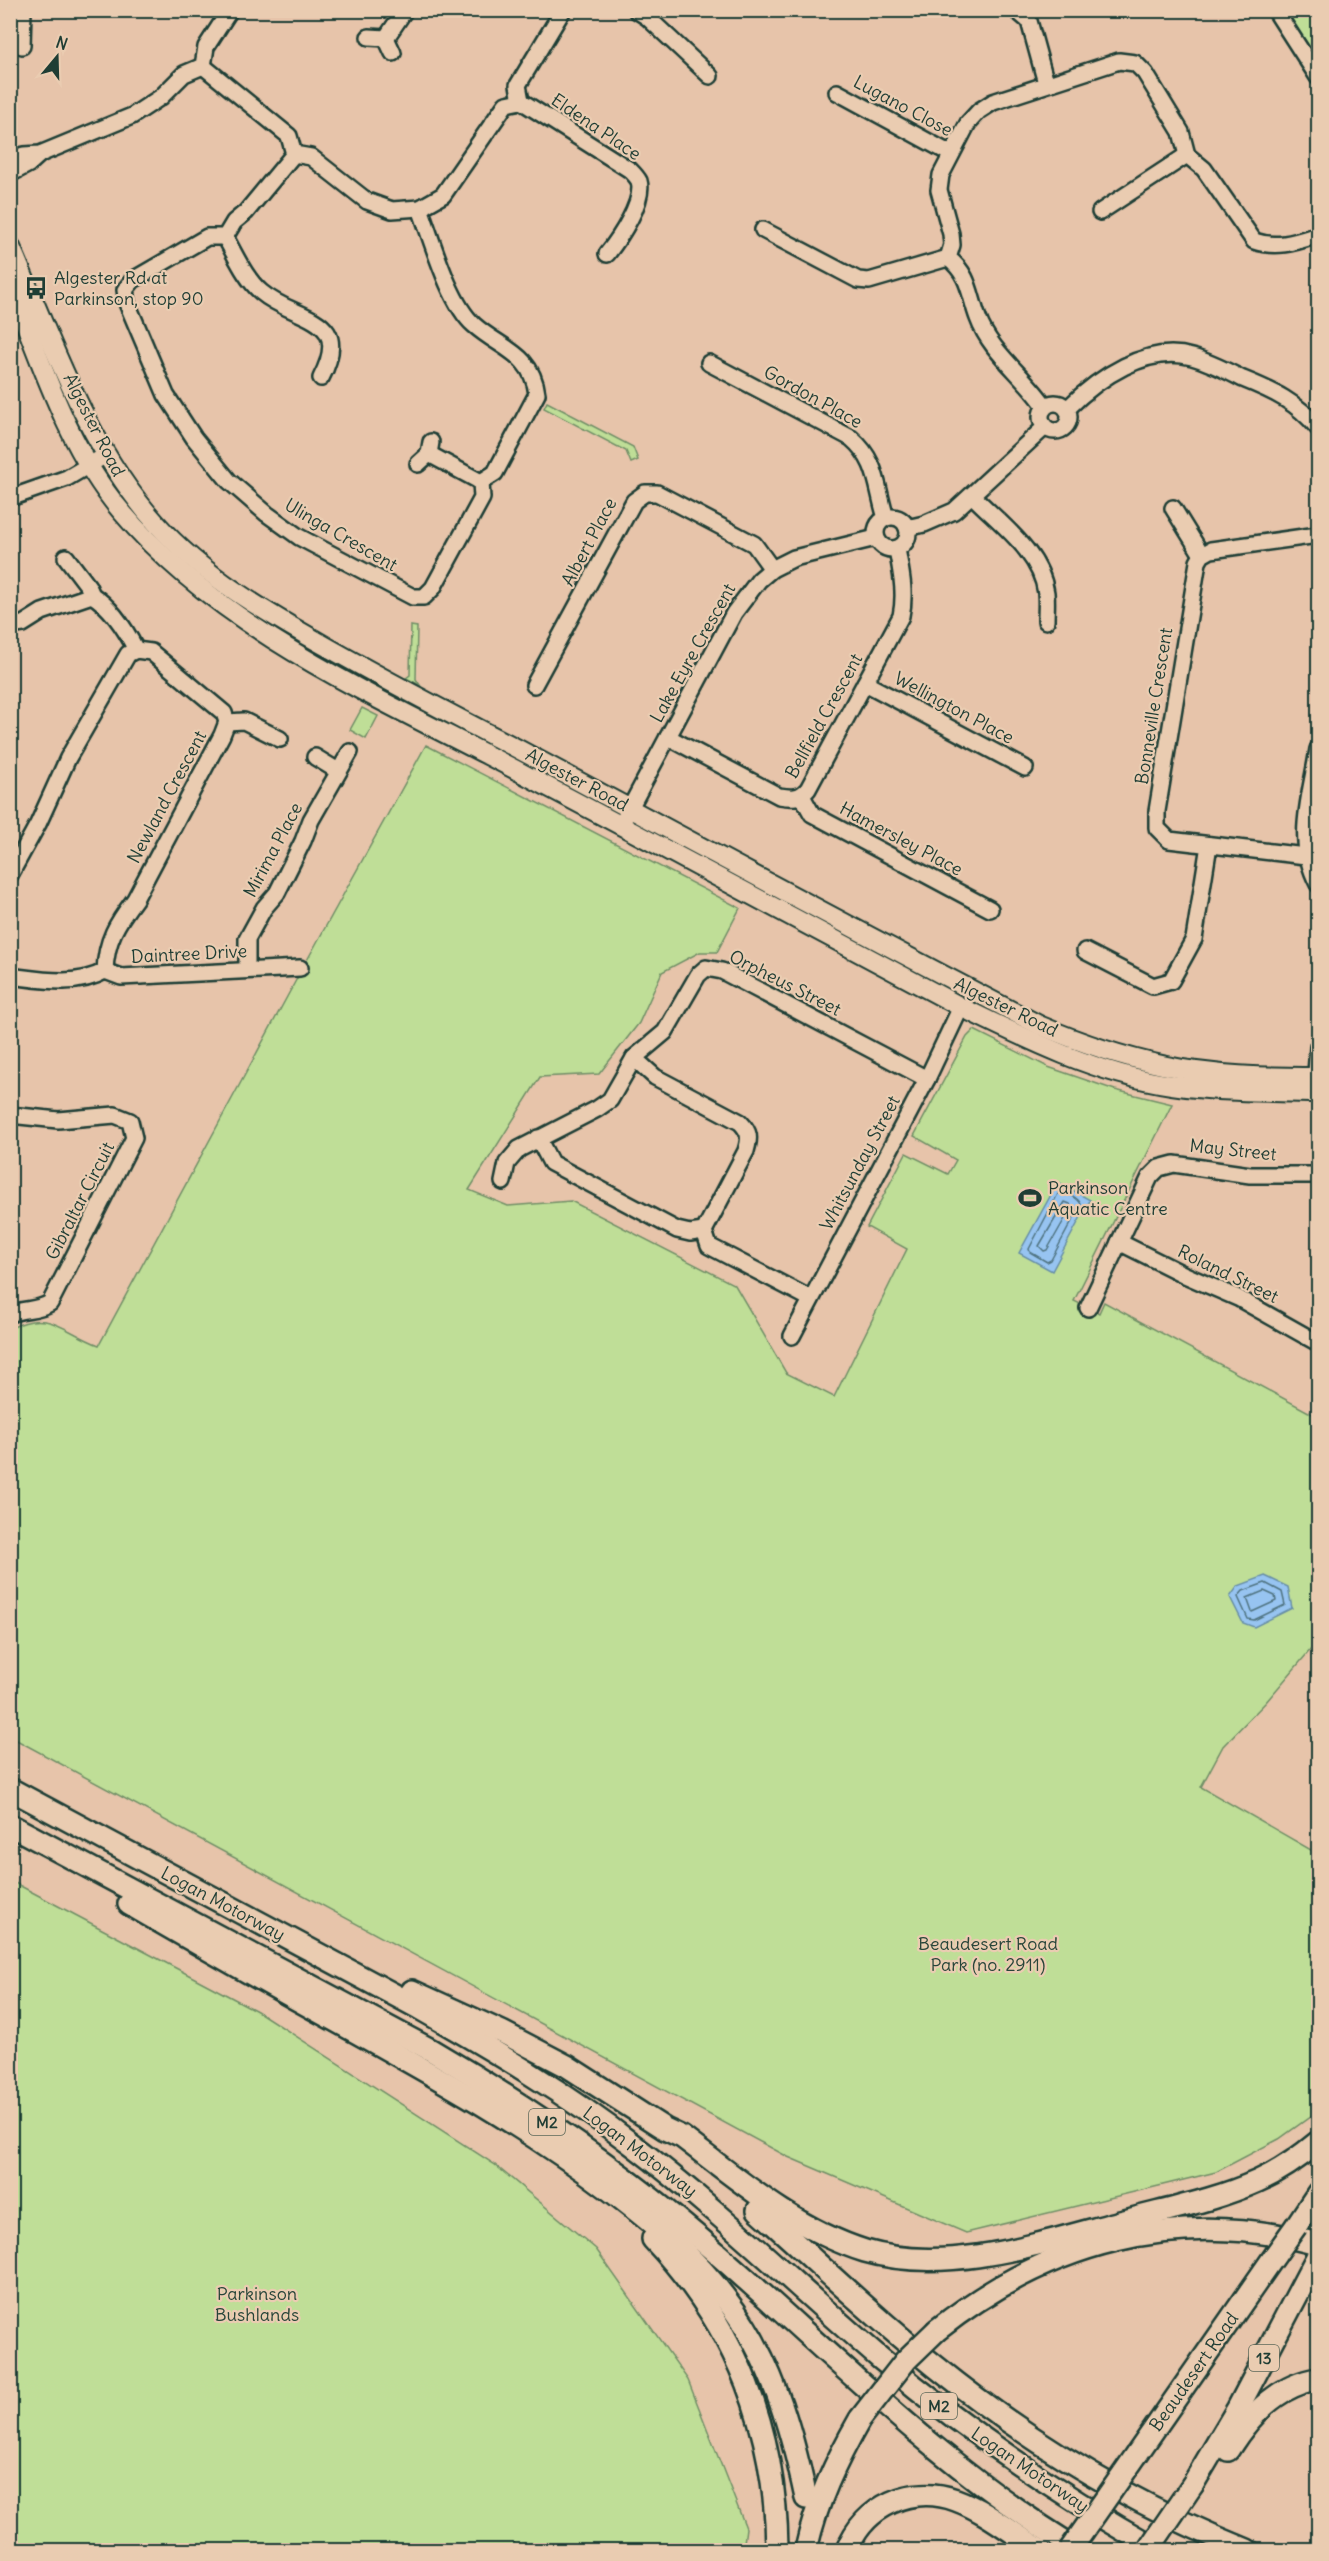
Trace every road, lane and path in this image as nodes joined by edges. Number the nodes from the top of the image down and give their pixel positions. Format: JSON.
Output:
{"nodes":[{"id":1,"x":23,"y":10,"type":"edge"},
{"id":2,"x":230,"y":10,"type":"edge"},
{"id":3,"x":405,"y":10,"type":"edge"},
{"id":4,"x":563,"y":10,"type":"edge"},
{"id":5,"x":636,"y":10,"type":"edge"},
{"id":6,"x":1016,"y":10,"type":"edge"},
{"id":7,"x":1275,"y":10,"type":"edge"},
{"id":8,"x":369,"y":37,"type":"dead end"},
{"id":9,"x":386,"y":38,"type":"junction"},
{"id":10,"x":22,"y":46,"type":"dead end"},
{"id":11,"x":393,"y":53,"type":"dead end"},
{"id":12,"x":203,"y":66,"type":"junction"},
{"id":13,"x":710,"y":76,"type":"dead end"},
{"id":14,"x":1318,"y":76,"type":"edge"},
{"id":15,"x":1046,"y":83,"type":"junction"},
{"id":16,"x":837,"y":92,"type":"dead end"},
{"id":17,"x":522,"y":101,"type":"junction"},
{"id":18,"x":40,"y":154,"type":"junction"},
{"id":19,"x":294,"y":154,"type":"junction"},
{"id":20,"x":951,"y":154,"type":"junction"},
{"id":21,"x":1187,"y":155,"type":"junction"},
{"id":22,"x":10,"y":159,"type":"edge"},
{"id":23,"x":10,"y":174,"type":"edge"},
{"id":24,"x":420,"y":208,"type":"junction"},
{"id":25,"x":1100,"y":212,"type":"dead end"},
{"id":26,"x":763,"y":230,"type":"dead end"},
{"id":27,"x":1318,"y":235,"type":"edge"},
{"id":28,"x":225,"y":237,"type":"junction"},
{"id":29,"x":10,"y":246,"type":"edge"},
{"id":30,"x":607,"y":254,"type":"dead end"},
{"id":31,"x":948,"y":258,"type":"junction"},
{"id":32,"x":10,"y":284,"type":"edge"},
{"id":33,"x":709,"y":363,"type":"dead end"},
{"id":34,"x":321,"y":378,"type":"dead end"},
{"id":35,"x":1045,"y":406,"type":"junction"},
{"id":36,"x":1067,"y":409,"type":"junction"},
{"id":37,"x":1045,"y":427,"type":"junction"},
{"id":38,"x":1318,"y":428,"type":"edge"},
{"id":39,"x":426,"y":454,"type":"dead end"},
{"id":40,"x":106,"y":455,"type":"junction"},
{"id":41,"x":88,"y":466,"type":"junction"},
{"id":42,"x":481,"y":482,"type":"junction"},
{"id":43,"x":973,"y":496,"type":"junction"},
{"id":44,"x":10,"y":498,"type":"edge"},
{"id":45,"x":1173,"y":508,"type":"dead end"},
{"id":46,"x":886,"y":518,"type":"junction"},
{"id":47,"x":907,"y":528,"type":"junction"},
{"id":48,"x":1318,"y":535,"type":"edge"},
{"id":49,"x":876,"y":538,"type":"junction"},
{"id":50,"x":897,"y":549,"type":"junction"},
{"id":51,"x":1202,"y":555,"type":"junction"},
{"id":52,"x":66,"y":557,"type":"dead end"},
{"id":53,"x":772,"y":569,"type":"junction"},
{"id":54,"x":92,"y":596,"type":"junction"},
{"id":55,"x":1046,"y":621,"type":"dead end"},
{"id":56,"x":10,"y":626,"type":"edge"},
{"id":57,"x":136,"y":650,"type":"junction"},
{"id":58,"x":865,"y":683,"type":"junction"},
{"id":59,"x":534,"y":685,"type":"dead end"},
{"id":60,"x":227,"y":722,"type":"junction"},
{"id":61,"x":668,"y":737,"type":"junction"},
{"id":62,"x":280,"y":739,"type":"dead end"},
{"id":63,"x":1318,"y":749,"type":"edge"},
{"id":64,"x":350,"y":752,"type":"dead end"},
{"id":65,"x":315,"y":757,"type":"dead end"},
{"id":66,"x":1025,"y":768,"type":"dead end"},
{"id":67,"x":338,"y":771,"type":"junction"},
{"id":68,"x":802,"y":796,"type":"junction"},
{"id":69,"x":630,"y":808,"type":"junction"},
{"id":70,"x":621,"y":825,"type":"junction"},
{"id":71,"x":1209,"y":845,"type":"junction"},
{"id":72,"x":1306,"y":856,"type":"junction"},
{"id":73,"x":10,"y":875,"type":"edge"},
{"id":74,"x":1318,"y":884,"type":"edge"},
{"id":75,"x":990,"y":909,"type":"dead end"},
{"id":76,"x":1085,"y":951,"type":"dead end"},
{"id":77,"x":300,"y":968,"type":"dead end"},
{"id":78,"x":247,"y":970,"type":"junction"},
{"id":79,"x":105,"y":971,"type":"junction"},
{"id":80,"x":10,"y":976,"type":"edge"},
{"id":81,"x":969,"y":989,"type":"junction"},
{"id":82,"x":961,"y":1006,"type":"junction"},
{"id":83,"x":1318,"y":1047,"type":"edge"},
{"id":84,"x":634,"y":1058,"type":"junction"},
{"id":85,"x":927,"y":1079,"type":"junction"},
{"id":86,"x":1317,"y":1085,"type":"edge"},
{"id":87,"x":10,"y":1115,"type":"edge"},
{"id":88,"x":538,"y":1138,"type":"junction"},
{"id":89,"x":1318,"y":1175,"type":"edge"},
{"id":90,"x":503,"y":1182,"type":"dead end"},
{"id":91,"x":704,"y":1231,"type":"junction"},
{"id":92,"x":1119,"y":1242,"type":"junction"},
{"id":93,"x":811,"y":1299,"type":"junction"},
{"id":94,"x":1088,"y":1308,"type":"dead end"},
{"id":95,"x":10,"y":1314,"type":"edge"},
{"id":96,"x":792,"y":1336,"type":"dead end"},
{"id":97,"x":1318,"y":1343,"type":"edge"},
{"id":98,"x":10,"y":1789,"type":"edge"},
{"id":99,"x":19,"y":1830,"type":"edge"},
{"id":100,"x":368,"y":1981,"type":"junction"},
{"id":101,"x":665,"y":2129,"type":"junction"},
{"id":102,"x":1318,"y":2142,"type":"edge"},
{"id":103,"x":595,"y":2178,"type":"junction"},
{"id":104,"x":1318,"y":2193,"type":"edge"},
{"id":105,"x":1317,"y":2254,"type":"edge"},
{"id":106,"x":1318,"y":2379,"type":"edge"},
{"id":107,"x":1199,"y":2487,"type":"junction"},
{"id":108,"x":806,"y":2498,"type":"dead end"},
{"id":109,"x":1094,"y":2515,"type":"junction"},
{"id":110,"x":777,"y":2550,"type":"edge"},
{"id":111,"x":806,"y":2550,"type":"edge"},
{"id":112,"x":847,"y":2550,"type":"edge"},
{"id":113,"x":1040,"y":2550,"type":"edge"},
{"id":114,"x":1055,"y":2550,"type":"edge"},
{"id":115,"x":1070,"y":2550,"type":"edge"},
{"id":116,"x":1079,"y":2550,"type":"edge"},
{"id":117,"x":1148,"y":2550,"type":"edge"},
{"id":118,"x":1158,"y":2550,"type":"edge"},
{"id":119,"x":1165,"y":2550,"type":"edge"},
{"id":120,"x":1247,"y":2550,"type":"edge"}],
"edges":[{"from":1,"to":10,"type":"street"},
{"from":2,"to":12,"type":"street"},
{"from":3,"to":9,"type":"street"},
{"from":4,"to":17,"type":"street"},
{"from":5,"to":13,"type":"street"},
{"from":6,"to":15,"type":"street"},
{"from":7,"to":14,"type":"street"},
{"from":8,"to":9,"type":"street"},
{"from":9,"to":11,"type":"street"},
{"from":12,"to":18,"type":"street"},
{"from":12,"to":19,"type":"street"},
{"from":15,"to":20,"type":"street"},
{"from":15,"to":21,"type":"street"},
{"from":16,"to":20,"type":"street","name":"Lugano Close"},
{"from":17,"to":24,"type":"street"},
{"from":17,"to":30,"type":"street","name":"Eldena Place"},
{"from":18,"to":22,"type":"street"},
{"from":18,"to":23,"type":"street"},
{"from":19,"to":24,"type":"street"},
{"from":19,"to":28,"type":"street"},
{"from":20,"to":31,"type":"street"},
{"from":21,"to":25,"type":"street"},
{"from":21,"to":27,"type":"street"},
{"from":24,"to":42,"type":"street"},
{"from":26,"to":31,"type":"street"},
{"from":28,"to":34,"type":"street"},
{"from":28,"to":42,"type":"street","name":"Ulinga Crescent"},
{"from":29,"to":40,"type":"main road","name":"Algester Road"},
{"from":31,"to":35,"type":"street"},
{"from":32,"to":41,"type":"main road","name":"Algester Road"},
{"from":33,"to":46,"type":"street","name":"Gordon Place"},
{"from":35,"to":36,"type":"street"},
{"from":35,"to":37,"type":"street"},
{"from":36,"to":37,"type":"street"},
{"from":36,"to":38,"type":"street"},
{"from":37,"to":43,"type":"street"},
{"from":39,"to":42,"type":"street"},
{"from":40,"to":41,"type":"street"},
{"from":40,"to":69,"type":"main road","name":"Algester Road"},
{"from":41,"to":44,"type":"street"},
{"from":41,"to":70,"type":"main road","name":"Algester Road"},
{"from":43,"to":47,"type":"street"},
{"from":43,"to":55,"type":"street"},
{"from":45,"to":51,"type":"street"},
{"from":46,"to":47,"type":"street"},
{"from":46,"to":49,"type":"street"},
{"from":47,"to":50,"type":"street"},
{"from":48,"to":51,"type":"street"},
{"from":49,"to":50,"type":"street"},
{"from":49,"to":53,"type":"street","name":"Lake Eyre Crescent"},
{"from":50,"to":58,"type":"street","name":"Bellfield Crescent"},
{"from":51,"to":71,"type":"street","name":"Bonneville Crescent"},
{"from":52,"to":54,"type":"street"},
{"from":53,"to":59,"type":"street","name":"Albert Place"},
{"from":53,"to":61,"type":"street","name":"Lake Eyre Crescent"},
{"from":54,"to":56,"type":"street"},
{"from":54,"to":57,"type":"street"},
{"from":57,"to":60,"type":"street","name":"Newland Crescent"},
{"from":57,"to":73,"type":"street"},
{"from":58,"to":66,"type":"street","name":"Wellington Place"},
{"from":58,"to":68,"type":"street","name":"Bellfield Crescent"},
{"from":60,"to":62,"type":"street"},
{"from":60,"to":79,"type":"street","name":"Newland Crescent"},
{"from":61,"to":68,"type":"street","name":"Bellfield Crescent"},
{"from":61,"to":69,"type":"street","name":"Lake Eyre Crescent"},
{"from":63,"to":72,"type":"street"},
{"from":64,"to":67,"type":"street","name":"Mirima Place"},
{"from":65,"to":67,"type":"street"},
{"from":67,"to":78,"type":"street","name":"Mirima Place"},
{"from":68,"to":75,"type":"street","name":"Hamersley Place"},
{"from":69,"to":70,"type":"street","name":"Lake Eyre Crescent"},
{"from":69,"to":81,"type":"main road","name":"Algester Road"},
{"from":70,"to":82,"type":"main road","name":"Algester Road"},
{"from":71,"to":72,"type":"street","name":"Bonneville Crescent"},
{"from":71,"to":76,"type":"street"},
{"from":72,"to":74,"type":"street"},
{"from":77,"to":78,"type":"street","name":"Daintree Drive"},
{"from":78,"to":79,"type":"street","name":"Daintree Drive"},
{"from":79,"to":80,"type":"street","name":"Daintree Drive"},
{"from":81,"to":82,"type":"main road"},
{"from":81,"to":86,"type":"main road","name":"Algester Road"},
{"from":82,"to":85,"type":"street","name":"Whitsunday Street"},
{"from":82,"to":86,"type":"main road","name":"Algester Road"},
{"from":83,"to":86,"type":"street"},
{"from":84,"to":85,"type":"street","name":"Orpheus Street"},
{"from":84,"to":88,"type":"street","name":"Orpheus Street"},
{"from":84,"to":91,"type":"street"},
{"from":85,"to":93,"type":"street","name":"Whitsunday Street"},
{"from":87,"to":95,"type":"street","name":"Gibraltar Circuit"},
{"from":88,"to":90,"type":"street","name":"Orpheus Street"},
{"from":88,"to":91,"type":"street"},
{"from":89,"to":92,"type":"street","name":"May Street"},
{"from":91,"to":93,"type":"street"},
{"from":92,"to":94,"type":"street","name":"May Street"},
{"from":92,"to":97,"type":"street","name":"Roland Street"},
{"from":93,"to":96,"type":"street","name":"Whitsunday Street"},
{"from":98,"to":100,"type":"highway","name":"Logan Motorway","number":"M2"},
{"from":99,"to":103,"type":"highway"},
{"from":99,"to":116,"type":"highway","name":"Logan Motorway","number":"M2"},
{"from":100,"to":101,"type":"highway"},
{"from":100,"to":118,"type":"highway","name":"Logan Motorway","number":"M2"},
{"from":101,"to":102,"type":"highway"},
{"from":101,"to":120,"type":"highway"},
{"from":103,"to":108,"type":"highway"},
{"from":103,"to":110,"type":"highway"},
{"from":104,"to":109,"type":"highway","name":"Beaudesert Road","bridge":true},
{"from":105,"to":107,"type":"highway","number":"13"},
{"from":105,"to":111,"type":"highway","bridge":true},
{"from":106,"to":107,"type":"highway"},
{"from":107,"to":117,"type":"highway","number":"13","bridge":true},
{"from":107,"to":119,"type":"highway"},
{"from":109,"to":114,"type":"highway"},
{"from":109,"to":115,"type":"highway","name":"Beaudesert Road","bridge":true},
{"from":112,"to":113,"type":"highway"}]}
